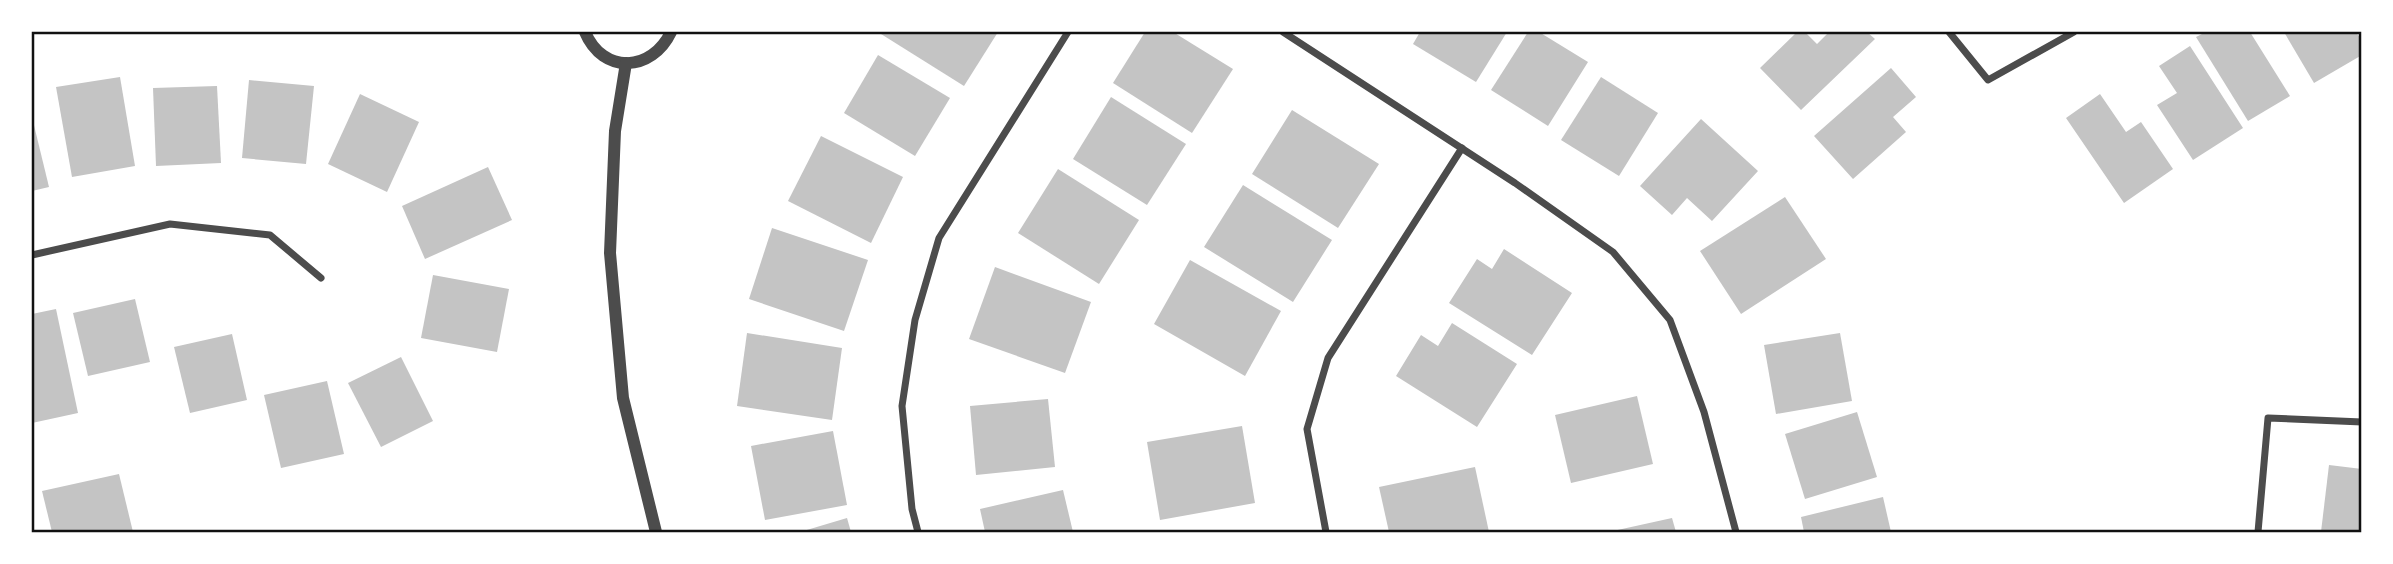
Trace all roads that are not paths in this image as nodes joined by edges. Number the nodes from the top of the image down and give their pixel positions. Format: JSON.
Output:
{"nodes":[{"id":1,"x":585,"y":32,"type":"edge"},
{"id":2,"x":671,"y":32,"type":"edge"},
{"id":3,"x":1068,"y":32,"type":"edge"},
{"id":4,"x":1283,"y":32,"type":"edge"},
{"id":5,"x":1949,"y":32,"type":"edge"},
{"id":6,"x":2074,"y":32,"type":"edge"},
{"id":7,"x":626,"y":63,"type":"junction"},
{"id":8,"x":1462,"y":148,"type":"junction"},
{"id":9,"x":32,"y":255,"type":"edge"},
{"id":10,"x":321,"y":278,"type":"dead end"},
{"id":11,"x":2361,"y":422,"type":"edge"},
{"id":12,"x":656,"y":533,"type":"edge"},
{"id":13,"x":918,"y":533,"type":"edge"},
{"id":14,"x":1326,"y":533,"type":"edge"},
{"id":15,"x":1736,"y":533,"type":"edge"},
{"id":16,"x":2258,"y":533,"type":"edge"}],
"edges":[{"from":1,"to":7,"type":"street"},
{"from":2,"to":7,"type":"street"},
{"from":3,"to":13,"type":"street"},
{"from":4,"to":8,"type":"street"},
{"from":5,"to":6,"type":"street"},
{"from":7,"to":12,"type":"street"},
{"from":8,"to":14,"type":"street"},
{"from":8,"to":15,"type":"street"},
{"from":9,"to":10,"type":"street"},
{"from":11,"to":16,"type":"street"}]}
